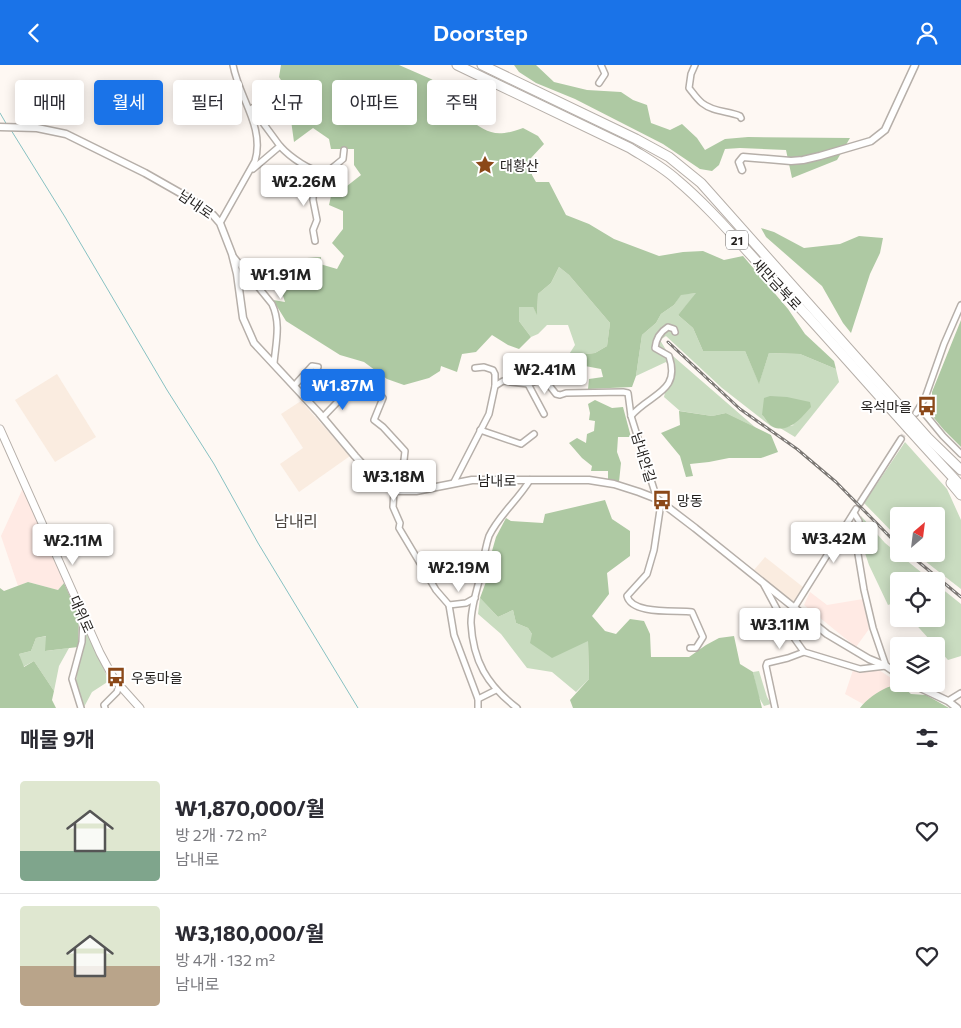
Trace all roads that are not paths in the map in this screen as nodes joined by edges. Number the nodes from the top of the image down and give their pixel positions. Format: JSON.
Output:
{"nodes":[{"id":1,"x":234,"y":65,"type":"edge"},
{"id":2,"x":457,"y":65,"type":"edge"},
{"id":3,"x":482,"y":65,"type":"edge"},
{"id":4,"x":601,"y":65,"type":"edge"},
{"id":5,"x":695,"y":65,"type":"edge"},
{"id":6,"x":916,"y":65,"type":"edge"},
{"id":7,"x":599,"y":83,"type":"dead end"},
{"id":8,"x":246,"y":103,"type":"junction"},
{"id":9,"x":741,"y":118,"type":"dead end"},
{"id":10,"x":3,"y":127,"type":"edge"},
{"id":11,"x":280,"y":146,"type":"junction"},
{"id":12,"x":344,"y":150,"type":"dead end"},
{"id":13,"x":314,"y":170,"type":"junction"},
{"id":14,"x":742,"y":170,"type":"dead end"},
{"id":15,"x":248,"y":174,"type":"junction"},
{"id":16,"x":220,"y":223,"type":"junction"},
{"id":17,"x":315,"y":241,"type":"dead end"},
{"id":18,"x":232,"y":254,"type":"junction"},
{"id":19,"x":961,"y":305,"type":"edge"},
{"id":20,"x":675,"y":332,"type":"dead end"},
{"id":21,"x":274,"y":363,"type":"junction"},
{"id":22,"x":318,"y":367,"type":"dead end"},
{"id":23,"x":475,"y":368,"type":"dead end"},
{"id":24,"x":528,"y":384,"type":"junction"},
{"id":25,"x":294,"y":385,"type":"junction"},
{"id":26,"x":495,"y":385,"type":"junction"},
{"id":27,"x":348,"y":391,"type":"dead end"},
{"id":28,"x":378,"y":392,"type":"dead end"},
{"id":29,"x":544,"y":414,"type":"dead end"},
{"id":30,"x":631,"y":416,"type":"junction"},
{"id":31,"x":322,"y":417,"type":"junction"},
{"id":32,"x":0,"y":429,"type":"edge"},
{"id":33,"x":480,"y":430,"type":"junction"},
{"id":34,"x":908,"y":430,"type":"junction"},
{"id":35,"x":534,"y":434,"type":"dead end"},
{"id":36,"x":928,"y":438,"type":"junction"},
{"id":37,"x":900,"y":439,"type":"tunnel mouth"},
{"id":38,"x":961,"y":454,"type":"edge"},
{"id":39,"x":961,"y":465,"type":"edge"},
{"id":40,"x":961,"y":470,"type":"edge"},
{"id":41,"x":530,"y":480,"type":"junction"},
{"id":42,"x":454,"y":482,"type":"junction"},
{"id":43,"x":961,"y":486,"type":"edge"},
{"id":44,"x":394,"y":491,"type":"junction"},
{"id":45,"x":961,"y":495,"type":"edge"},
{"id":46,"x":659,"y":501,"type":"junction"},
{"id":47,"x":860,"y":503,"type":"dead end"},
{"id":48,"x":763,"y":583,"type":"junction"},
{"id":49,"x":475,"y":599,"type":"junction"},
{"id":50,"x":449,"y":605,"type":"junction"},
{"id":51,"x":794,"y":608,"type":"junction"},
{"id":52,"x":82,"y":616,"type":"junction"},
{"id":53,"x":690,"y":648,"type":"dead end"},
{"id":54,"x":804,"y":652,"type":"junction"},
{"id":55,"x":886,"y":666,"type":"junction"},
{"id":56,"x":890,"y":669,"type":"edge"},
{"id":57,"x":119,"y":685,"type":"junction"},
{"id":58,"x":496,"y":690,"type":"junction"},
{"id":59,"x":929,"y":692,"type":"edge"},
{"id":60,"x":961,"y":693,"type":"edge"},
{"id":61,"x":478,"y":699,"type":"junction"},
{"id":62,"x":948,"y":701,"type":"junction"},
{"id":63,"x":81,"y":708,"type":"edge"},
{"id":64,"x":105,"y":708,"type":"edge"},
{"id":65,"x":140,"y":708,"type":"edge"},
{"id":66,"x":478,"y":708,"type":"edge"},
{"id":67,"x":517,"y":708,"type":"edge"},
{"id":68,"x":775,"y":708,"type":"edge"},
{"id":69,"x":957,"y":708,"type":"edge"}],
"edges":[{"from":1,"to":8,"type":"street"},
{"from":2,"to":34,"type":"highway","name":"새만금북로","number":"21"},
{"from":3,"to":36,"type":"highway","name":"새만금북로","number":"21"},
{"from":4,"to":7,"type":"street"},
{"from":5,"to":9,"type":"street"},
{"from":6,"to":14,"type":"street"},
{"from":8,"to":11,"type":"street"},
{"from":8,"to":15,"type":"street"},
{"from":10,"to":16,"type":"street","name":"남내로"},
{"from":11,"to":13,"type":"street"},
{"from":11,"to":15,"type":"street"},
{"from":12,"to":13,"type":"street"},
{"from":13,"to":17,"type":"street"},
{"from":15,"to":16,"type":"street"},
{"from":16,"to":18,"type":"street","name":"남내로"},
{"from":18,"to":21,"type":"street","name":"남내로"},
{"from":18,"to":21,"type":"street"},
{"from":19,"to":38,"type":"street"},
{"from":20,"to":30,"type":"street","name":"남내안길"},
{"from":21,"to":25,"type":"street","name":"남내로"},
{"from":22,"to":25,"type":"street"},
{"from":23,"to":26,"type":"street"},
{"from":24,"to":26,"type":"street","name":"남내안길"},
{"from":24,"to":29,"type":"street"},
{"from":24,"to":30,"type":"street","name":"남내안길"},
{"from":25,"to":31,"type":"street","name":"남내로"},
{"from":26,"to":33,"type":"street"},
{"from":27,"to":31,"type":"street"},
{"from":28,"to":44,"type":"street"},
{"from":30,"to":46,"type":"street","name":"남내안길"},
{"from":31,"to":44,"type":"street","name":"남내로"},
{"from":32,"to":52,"type":"main road","name":"대위로"},
{"from":33,"to":35,"type":"street"},
{"from":33,"to":42,"type":"street"},
{"from":34,"to":43,"type":"highway","name":"새만금북로","number":"21"},
{"from":34,"to":45,"type":"highway"},
{"from":36,"to":39,"type":"highway"},
{"from":36,"to":40,"type":"highway","name":"새만금북로","number":"21"},
{"from":37,"to":47,"type":"street"},
{"from":41,"to":42,"type":"street","name":"남내로"},
{"from":41,"to":46,"type":"street","name":"남내로"},
{"from":41,"to":49,"type":"street"},
{"from":42,"to":44,"type":"street","name":"남내로"},
{"from":44,"to":50,"type":"street"},
{"from":46,"to":48,"type":"street","name":"남내로"},
{"from":46,"to":53,"type":"street"},
{"from":48,"to":51,"type":"street","name":"남내로"},
{"from":48,"to":54,"type":"street"},
{"from":49,"to":50,"type":"street"},
{"from":49,"to":58,"type":"street"},
{"from":50,"to":61,"type":"street"},
{"from":51,"to":55,"type":"street","name":"남내로"},
{"from":51,"to":55,"type":"street"},
{"from":52,"to":57,"type":"main road","name":"대위로"},
{"from":52,"to":63,"type":"street"},
{"from":54,"to":55,"type":"street"},
{"from":54,"to":68,"type":"street"},
{"from":55,"to":56,"type":"street","name":"남내로"},
{"from":57,"to":64,"type":"street"},
{"from":57,"to":65,"type":"main road","name":"대위로"},
{"from":58,"to":61,"type":"street"},
{"from":58,"to":67,"type":"street"},
{"from":59,"to":62,"type":"street"},
{"from":60,"to":62,"type":"street"},
{"from":61,"to":66,"type":"street"},
{"from":62,"to":69,"type":"street"}]}
